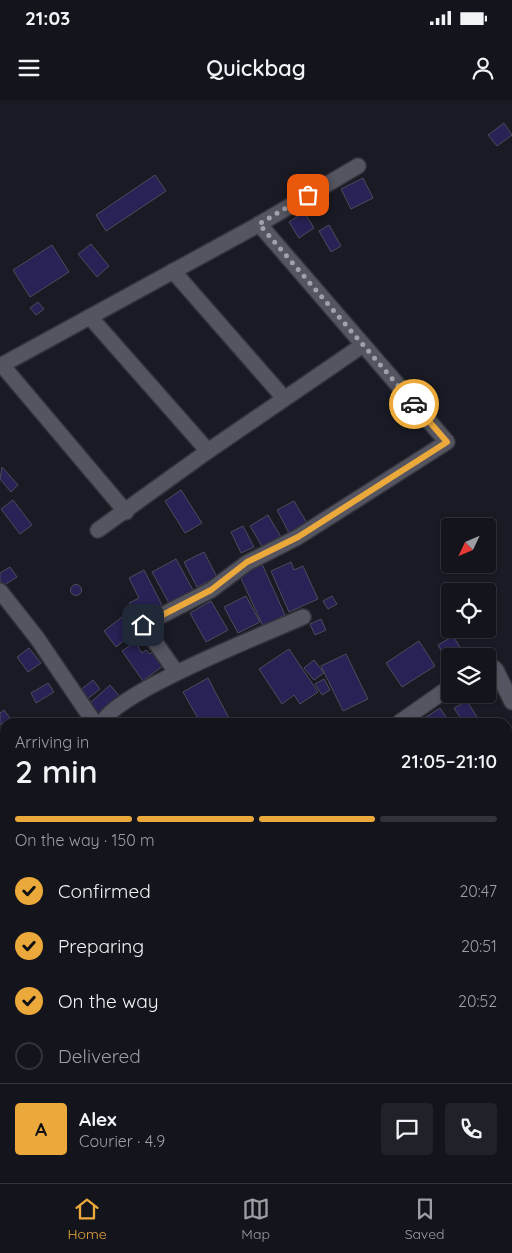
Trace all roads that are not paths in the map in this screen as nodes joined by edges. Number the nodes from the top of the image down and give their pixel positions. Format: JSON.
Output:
{"nodes":[{"id":1,"x":358,"y":166,"type":"dead end"},
{"id":2,"x":259,"y":224,"type":"junction"},
{"id":3,"x":173,"y":271,"type":"junction"},
{"id":4,"x":90,"y":317,"type":"junction"},
{"id":5,"x":364,"y":345,"type":"junction"},
{"id":6,"x":1,"y":365,"type":"edge"},
{"id":7,"x":284,"y":398,"type":"junction"},
{"id":8,"x":208,"y":450,"type":"junction"},
{"id":9,"x":126,"y":512,"type":"junction"},
{"id":10,"x":98,"y":530,"type":"dead end"},
{"id":11,"x":0,"y":591,"type":"edge"},
{"id":12,"x":303,"y":617,"type":"dead end"},
{"id":13,"x":496,"y":670,"type":"edge"},
{"id":14,"x":176,"y":672,"type":"junction"},
{"id":15,"x":441,"y":693,"type":"edge"},
{"id":16,"x":512,"y":702,"type":"edge"},
{"id":17,"x":91,"y":718,"type":"edge"},
{"id":18,"x":108,"y":718,"type":"edge"},
{"id":19,"x":406,"y":718,"type":"edge"}],
"edges":[{"from":1,"to":2,"type":"street"},
{"from":2,"to":3,"type":"street"},
{"from":2,"to":5,"type":"street"},
{"from":3,"to":4,"type":"street"},
{"from":3,"to":7,"type":"street"},
{"from":4,"to":6,"type":"street"},
{"from":4,"to":8,"type":"street"},
{"from":5,"to":7,"type":"street"},
{"from":5,"to":14,"type":"street"},
{"from":6,"to":9,"type":"street"},
{"from":7,"to":8,"type":"street"},
{"from":8,"to":9,"type":"street"},
{"from":9,"to":10,"type":"street"},
{"from":11,"to":17,"type":"street"},
{"from":12,"to":14,"type":"street"},
{"from":13,"to":16,"type":"street"},
{"from":14,"to":18,"type":"street"},
{"from":15,"to":19,"type":"street"}]}
